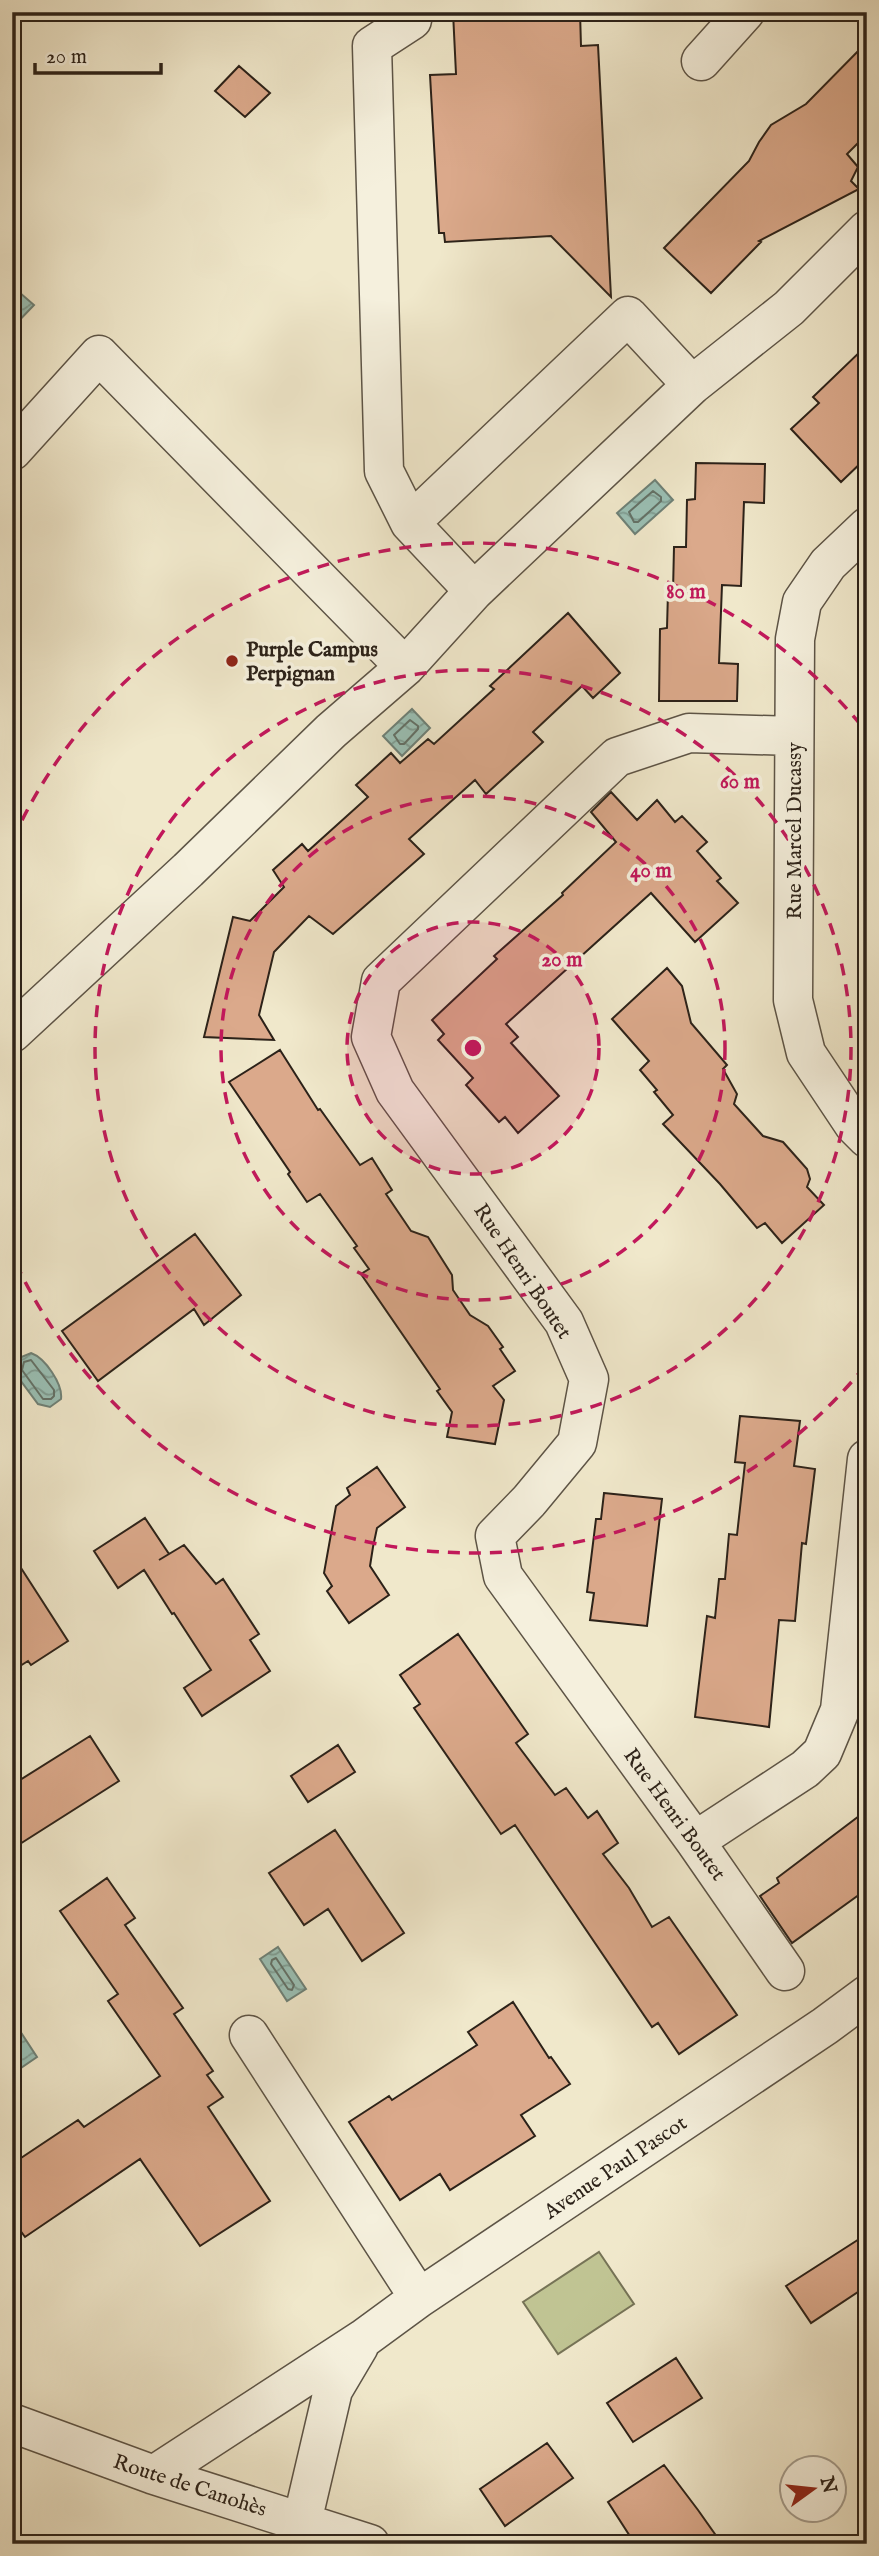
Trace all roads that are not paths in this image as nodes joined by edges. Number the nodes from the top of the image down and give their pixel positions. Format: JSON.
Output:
{"nodes":[{"id":1,"x":413,"y":12,"type":"edge"},
{"id":2,"x":745,"y":12,"type":"edge"},
{"id":3,"x":701,"y":61,"type":"dead end"},
{"id":4,"x":867,"y":230,"type":"edge"},
{"id":5,"x":692,"y":385,"type":"junction"},
{"id":6,"x":12,"y":452,"type":"edge"},
{"id":7,"x":411,"y":523,"type":"junction"},
{"id":8,"x":867,"y":527,"type":"edge"},
{"id":9,"x":474,"y":591,"type":"junction"},
{"id":10,"x":405,"y":667,"type":"junction"},
{"id":11,"x":794,"y":736,"type":"junction"},
{"id":12,"x":12,"y":1033,"type":"edge"},
{"id":13,"x":867,"y":1138,"type":"edge"},
{"id":14,"x":867,"y":1459,"type":"edge"},
{"id":15,"x":695,"y":1841,"type":"junction"},
{"id":16,"x":785,"y":1971,"type":"dead end"},
{"id":17,"x":867,"y":1995,"type":"edge"},
{"id":18,"x":249,"y":2035,"type":"dead end"},
{"id":19,"x":419,"y":2298,"type":"junction"},
{"id":20,"x":363,"y":2339,"type":"junction"},
{"id":21,"x":12,"y":2423,"type":"edge"},
{"id":22,"x":154,"y":2475,"type":"junction"},
{"id":23,"x":302,"y":2522,"type":"junction"},
{"id":24,"x":370,"y":2544,"type":"edge"}],
"edges":[{"from":1,"to":7,"type":"street"},
{"from":2,"to":3,"type":"street"},
{"from":4,"to":5,"type":"street"},
{"from":5,"to":7,"type":"street"},
{"from":5,"to":9,"type":"street"},
{"from":6,"to":10,"type":"street"},
{"from":7,"to":9,"type":"street"},
{"from":8,"to":11,"type":"street","name":"Rue Marcel Ducassy"},
{"from":9,"to":10,"type":"street"},
{"from":10,"to":12,"type":"street"},
{"from":11,"to":13,"type":"street","name":"Rue Marcel Ducassy"},
{"from":11,"to":15,"type":"street","name":"Rue Henri Boutet"},
{"from":14,"to":15,"type":"street"},
{"from":15,"to":16,"type":"street","name":"Rue Henri Boutet"},
{"from":17,"to":19,"type":"street","name":"Avenue Paul Pascot"},
{"from":18,"to":19,"type":"street"},
{"from":19,"to":20,"type":"street","name":"Avenue Paul Pascot"},
{"from":20,"to":22,"type":"street","name":"Avenue Paul Pascot"},
{"from":20,"to":23,"type":"street","name":"Avenue Paul Pascot"},
{"from":21,"to":22,"type":"street","name":"Route de Canohès"},
{"from":22,"to":23,"type":"street","name":"Route de Canohès"},
{"from":23,"to":24,"type":"street","name":"Route de Canohès"}]}
